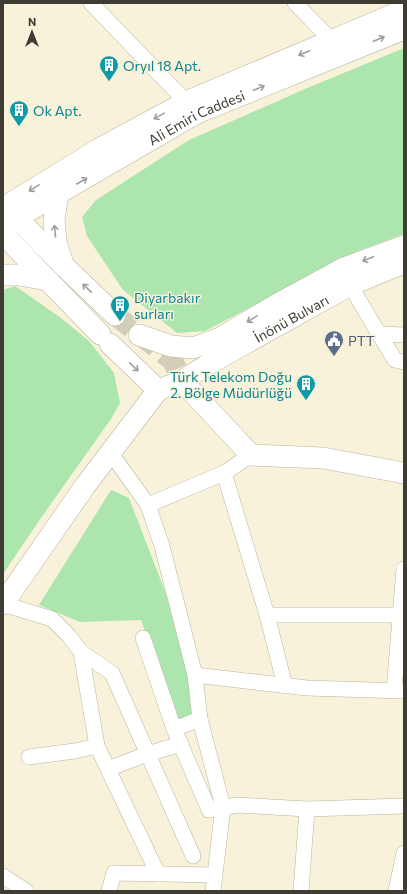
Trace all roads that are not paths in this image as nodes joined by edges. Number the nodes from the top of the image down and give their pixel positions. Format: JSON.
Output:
{"nodes":[{"id":1,"x":91,"y":3,"type":"edge"},
{"id":2,"x":295,"y":3,"type":"edge"},
{"id":3,"x":404,"y":10,"type":"edge"},
{"id":4,"x":404,"y":29,"type":"edge"},
{"id":5,"x":338,"y":48,"type":"junction"},
{"id":6,"x":192,"y":107,"type":"junction"},
{"id":7,"x":58,"y":194,"type":"junction"},
{"id":8,"x":6,"y":217,"type":"edge"},
{"id":9,"x":404,"y":246,"type":"edge"},
{"id":10,"x":404,"y":262,"type":"edge"},
{"id":11,"x":64,"y":266,"type":"junction"},
{"id":12,"x":3,"y":274,"type":"edge"},
{"id":13,"x":48,"y":280,"type":"junction"},
{"id":14,"x":350,"y":285,"type":"junction"},
{"id":15,"x":115,"y":315,"type":"tunnel mouth"},
{"id":16,"x":379,"y":334,"type":"junction"},
{"id":17,"x":139,"y":335,"type":"dead end"},
{"id":18,"x":404,"y":335,"type":"edge"},
{"id":19,"x":404,"y":362,"type":"edge"},
{"id":20,"x":182,"y":381,"type":"junction"},
{"id":21,"x":158,"y":390,"type":"junction"},
{"id":22,"x":110,"y":452,"type":"junction"},
{"id":23,"x":250,"y":455,"type":"junction"},
{"id":24,"x":224,"y":473,"type":"junction"},
{"id":25,"x":404,"y":473,"type":"edge"},
{"id":26,"x":148,"y":505,"type":"junction"},
{"id":27,"x":404,"y":569,"type":"edge"},
{"id":28,"x":3,"y":604,"type":"edge"},
{"id":29,"x":267,"y":614,"type":"junction"},
{"id":30,"x":400,"y":615,"type":"junction"},
{"id":31,"x":143,"y":638,"type":"dead end"},
{"id":32,"x":81,"y":652,"type":"junction"},
{"id":33,"x":195,"y":675,"type":"junction"},
{"id":34,"x":285,"y":686,"type":"junction"},
{"id":35,"x":399,"y":691,"type":"edge"},
{"id":36,"x":200,"y":720,"type":"junction"},
{"id":37,"x":174,"y":729,"type":"junction"},
{"id":38,"x":181,"y":744,"type":"junction"},
{"id":39,"x":97,"y":746,"type":"junction"},
{"id":40,"x":147,"y":754,"type":"junction"},
{"id":41,"x":29,"y":757,"type":"dead end"},
{"id":42,"x":108,"y":768,"type":"junction"},
{"id":43,"x":404,"y":806,"type":"edge"},
{"id":44,"x":223,"y":807,"type":"junction"},
{"id":45,"x":306,"y":809,"type":"junction"},
{"id":46,"x":404,"y":853,"type":"edge"},
{"id":47,"x":193,"y":856,"type":"dead end"},
{"id":48,"x":158,"y":874,"type":"junction"},
{"id":49,"x":214,"y":875,"type":"junction"},
{"id":50,"x":3,"y":876,"type":"edge"},
{"id":51,"x":26,"y":891,"type":"edge"},
{"id":52,"x":109,"y":891,"type":"edge"},
{"id":53,"x":213,"y":891,"type":"edge"},
{"id":54,"x":301,"y":891,"type":"edge"},
{"id":55,"x":396,"y":891,"type":"edge"}],
"edges":[{"from":1,"to":6,"type":"street"},
{"from":2,"to":5,"type":"street"},
{"from":3,"to":5,"type":"main road"},
{"from":5,"to":4,"type":"main road","name":"Ali Emiri Caddesi","one_way":true},
{"from":5,"to":6,"type":"main road","name":"Ali Emiri Caddesi"},
{"from":7,"to":6,"type":"main road","name":"Ali Emiri Caddesi","one_way":true},
{"from":6,"to":8,"type":"main road","one_way":true},
{"from":7,"to":8,"type":"main road","name":"Ali Emiri Caddesi"},
{"from":11,"to":7,"type":"main road","one_way":true},
{"from":8,"to":11,"type":"main road"},
{"from":8,"to":13,"type":"main road"},
{"from":9,"to":17,"type":"main road","one_way":true},
{"from":10,"to":14,"type":"main road","name":"İnönü Bulvarı"},
{"from":15,"to":11,"type":"main road","one_way":true},
{"from":12,"to":13,"type":"main road"},
{"from":13,"to":21,"type":"main road","one_way":true},
{"from":14,"to":16,"type":"street"},
{"from":14,"to":20,"type":"main road","name":"İnönü Bulvarı"},
{"from":16,"to":18,"type":"street"},
{"from":16,"to":19,"type":"street"},
{"from":20,"to":21,"type":"main road","name":"İnönü Bulvarı"},
{"from":20,"to":23,"type":"main road"},
{"from":21,"to":22,"type":"main road"},
{"from":22,"to":26,"type":"street"},
{"from":22,"to":28,"type":"main road"},
{"from":23,"to":24,"type":"street"},
{"from":23,"to":25,"type":"main road"},
{"from":24,"to":26,"type":"street"},
{"from":24,"to":29,"type":"street"},
{"from":26,"to":33,"type":"street"},
{"from":27,"to":30,"type":"street"},
{"from":28,"to":32,"type":"street"},
{"from":29,"to":30,"type":"street"},
{"from":29,"to":34,"type":"street"},
{"from":30,"to":35,"type":"street"},
{"from":31,"to":37,"type":"street"},
{"from":32,"to":39,"type":"street"},
{"from":32,"to":40,"type":"street"},
{"from":33,"to":34,"type":"street"},
{"from":33,"to":36,"type":"street"},
{"from":34,"to":35,"type":"street"},
{"from":36,"to":37,"type":"street"},
{"from":36,"to":44,"type":"street"},
{"from":37,"to":38,"type":"street"},
{"from":38,"to":40,"type":"street"},
{"from":38,"to":44,"type":"street"},
{"from":39,"to":41,"type":"street"},
{"from":39,"to":42,"type":"street"},
{"from":40,"to":42,"type":"street"},
{"from":40,"to":47,"type":"street"},
{"from":42,"to":48,"type":"street"},
{"from":43,"to":45,"type":"street"},
{"from":44,"to":45,"type":"street"},
{"from":44,"to":49,"type":"street"},
{"from":45,"to":54,"type":"street"},
{"from":46,"to":55,"type":"street"},
{"from":48,"to":49,"type":"street"},
{"from":48,"to":52,"type":"street"},
{"from":49,"to":53,"type":"street"},
{"from":50,"to":51,"type":"street"}]}
